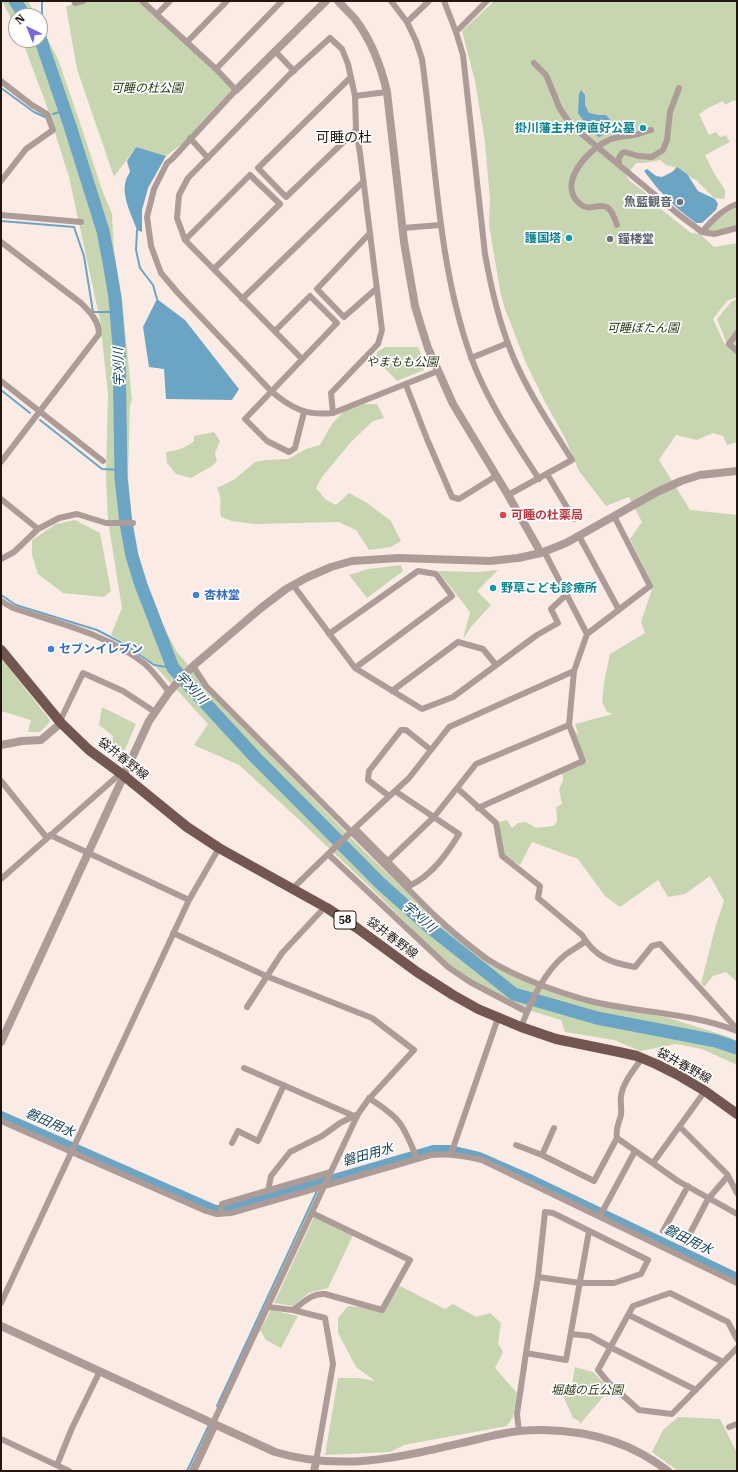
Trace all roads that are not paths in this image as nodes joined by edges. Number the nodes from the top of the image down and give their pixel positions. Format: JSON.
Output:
{"nodes":[{"id":1,"x":74,"y":1,"type":"edge"},
{"id":2,"x":83,"y":1,"type":"edge"},
{"id":3,"x":142,"y":1,"type":"edge"},
{"id":4,"x":170,"y":1,"type":"edge"},
{"id":5,"x":227,"y":1,"type":"edge"},
{"id":6,"x":282,"y":1,"type":"edge"},
{"id":7,"x":326,"y":1,"type":"edge"},
{"id":8,"x":338,"y":1,"type":"edge"},
{"id":9,"x":391,"y":1,"type":"edge"},
{"id":10,"x":429,"y":1,"type":"edge"},
{"id":11,"x":444,"y":1,"type":"edge"},
{"id":12,"x":487,"y":1,"type":"edge"},
{"id":13,"x":157,"y":14,"type":"junction"},
{"id":14,"x":407,"y":22,"type":"junction"},
{"id":15,"x":456,"y":32,"type":"junction"},
{"id":16,"x":187,"y":42,"type":"junction"},
{"id":17,"x":274,"y":51,"type":"junction"},
{"id":18,"x":534,"y":63,"type":"dead end"},
{"id":19,"x":216,"y":69,"type":"junction"},
{"id":20,"x":294,"y":70,"type":"junction"},
{"id":21,"x":351,"y":77,"type":"junction"},
{"id":22,"x":1,"y":81,"type":"edge"},
{"id":23,"x":679,"y":88,"type":"dead end"},
{"id":24,"x":236,"y":90,"type":"junction"},
{"id":25,"x":387,"y":92,"type":"junction"},
{"id":26,"x":355,"y":96,"type":"junction"},
{"id":27,"x":356,"y":130,"type":"junction"},
{"id":28,"x":651,"y":130,"type":"dead end"},
{"id":29,"x":190,"y":138,"type":"junction"},
{"id":30,"x":597,"y":147,"type":"junction"},
{"id":31,"x":208,"y":158,"type":"junction"},
{"id":32,"x":619,"y":165,"type":"junction"},
{"id":33,"x":1,"y":181,"type":"edge"},
{"id":34,"x":363,"y":182,"type":"junction"},
{"id":35,"x":737,"y":204,"type":"edge"},
{"id":36,"x":1,"y":215,"type":"edge"},
{"id":37,"x":81,"y":222,"type":"dead end"},
{"id":38,"x":440,"y":225,"type":"junction"},
{"id":39,"x":617,"y":225,"type":"dead end"},
{"id":40,"x":403,"y":228,"type":"junction"},
{"id":41,"x":737,"y":228,"type":"edge"},
{"id":42,"x":702,"y":232,"type":"junction"},
{"id":43,"x":370,"y":233,"type":"junction"},
{"id":44,"x":185,"y":240,"type":"junction"},
{"id":45,"x":1,"y":242,"type":"edge"},
{"id":46,"x":214,"y":269,"type":"junction"},
{"id":47,"x":377,"y":288,"type":"junction"},
{"id":48,"x":242,"y":299,"type":"junction"},
{"id":49,"x":275,"y":331,"type":"junction"},
{"id":50,"x":737,"y":333,"type":"edge"},
{"id":51,"x":508,"y":344,"type":"junction"},
{"id":52,"x":737,"y":350,"type":"edge"},
{"id":53,"x":471,"y":358,"type":"junction"},
{"id":54,"x":302,"y":359,"type":"junction"},
{"id":55,"x":438,"y":371,"type":"junction"},
{"id":56,"x":1,"y":381,"type":"edge"},
{"id":57,"x":406,"y":385,"type":"junction"},
{"id":58,"x":271,"y":391,"type":"junction"},
{"id":59,"x":40,"y":411,"type":"junction"},
{"id":60,"x":304,"y":412,"type":"junction"},
{"id":61,"x":333,"y":413,"type":"junction"},
{"id":62,"x":103,"y":461,"type":"dead end"},
{"id":63,"x":1,"y":462,"type":"edge"},
{"id":64,"x":737,"y":471,"type":"edge"},
{"id":65,"x":547,"y":474,"type":"junction"},
{"id":66,"x":496,"y":476,"type":"junction"},
{"id":67,"x":538,"y":479,"type":"junction"},
{"id":68,"x":508,"y":495,"type":"junction"},
{"id":69,"x":1,"y":499,"type":"edge"},
{"id":70,"x":614,"y":516,"type":"junction"},
{"id":71,"x":574,"y":519,"type":"dead end"},
{"id":72,"x":133,"y":523,"type":"dead end"},
{"id":73,"x":38,"y":529,"type":"junction"},
{"id":74,"x":579,"y":536,"type":"junction"},
{"id":75,"x":542,"y":552,"type":"junction"},
{"id":76,"x":1,"y":559,"type":"edge"},
{"id":77,"x":293,"y":585,"type":"junction"},
{"id":78,"x":566,"y":595,"type":"junction"},
{"id":79,"x":1,"y":601,"type":"edge"},
{"id":80,"x":619,"y":610,"type":"junction"},
{"id":81,"x":329,"y":634,"type":"junction"},
{"id":82,"x":587,"y":634,"type":"junction"},
{"id":83,"x":1,"y":650,"type":"edge"},
{"id":84,"x":496,"y":664,"type":"junction"},
{"id":85,"x":193,"y":666,"type":"junction"},
{"id":86,"x":355,"y":668,"type":"junction"},
{"id":87,"x":574,"y":671,"type":"junction"},
{"id":88,"x":392,"y":691,"type":"junction"},
{"id":89,"x":169,"y":692,"type":"junction"},
{"id":90,"x":155,"y":712,"type":"junction"},
{"id":91,"x":61,"y":722,"type":"junction"},
{"id":92,"x":569,"y":725,"type":"junction"},
{"id":93,"x":1,"y":745,"type":"edge"},
{"id":94,"x":431,"y":750,"type":"junction"},
{"id":95,"x":122,"y":774,"type":"junction"},
{"id":96,"x":1,"y":781,"type":"edge"},
{"id":97,"x":457,"y":788,"type":"junction"},
{"id":98,"x":394,"y":791,"type":"junction"},
{"id":99,"x":389,"y":796,"type":"junction"},
{"id":100,"x":478,"y":808,"type":"junction"},
{"id":101,"x":434,"y":817,"type":"junction"},
{"id":102,"x":352,"y":831,"type":"junction"},
{"id":103,"x":49,"y":837,"type":"junction"},
{"id":104,"x":219,"y":848,"type":"junction"},
{"id":105,"x":88,"y":853,"type":"junction"},
{"id":106,"x":329,"y":853,"type":"junction"},
{"id":107,"x":388,"y":861,"type":"junction"},
{"id":108,"x":1,"y":879,"type":"edge"},
{"id":109,"x":292,"y":889,"type":"junction"},
{"id":110,"x":189,"y":900,"type":"junction"},
{"id":111,"x":325,"y":907,"type":"junction"},
{"id":112,"x":174,"y":933,"type":"junction"},
{"id":113,"x":586,"y":941,"type":"junction"},
{"id":114,"x":266,"y":976,"type":"junction"},
{"id":115,"x":540,"y":986,"type":"junction"},
{"id":116,"x":247,"y":1007,"type":"dead end"},
{"id":117,"x":526,"y":1012,"type":"junction"},
{"id":118,"x":498,"y":1018,"type":"junction"},
{"id":119,"x":521,"y":1027,"type":"junction"},
{"id":120,"x":737,"y":1030,"type":"edge"},
{"id":121,"x":1,"y":1042,"type":"edge"},
{"id":122,"x":642,"y":1058,"type":"junction"},
{"id":123,"x":244,"y":1068,"type":"dead end"},
{"id":124,"x":284,"y":1085,"type":"junction"},
{"id":125,"x":705,"y":1091,"type":"junction"},
{"id":126,"x":369,"y":1098,"type":"junction"},
{"id":127,"x":737,"y":1114,"type":"edge"},
{"id":128,"x":356,"y":1115,"type":"junction"},
{"id":129,"x":1,"y":1121,"type":"edge"},
{"id":130,"x":680,"y":1127,"type":"junction"},
{"id":131,"x":554,"y":1128,"type":"dead end"},
{"id":132,"x":617,"y":1138,"type":"junction"},
{"id":133,"x":232,"y":1143,"type":"dead end"},
{"id":134,"x":516,"y":1145,"type":"dead end"},
{"id":135,"x":72,"y":1151,"type":"junction"},
{"id":136,"x":635,"y":1151,"type":"junction"},
{"id":137,"x":451,"y":1154,"type":"junction"},
{"id":138,"x":542,"y":1155,"type":"junction"},
{"id":139,"x":417,"y":1159,"type":"junction"},
{"id":140,"x":653,"y":1163,"type":"junction"},
{"id":141,"x":331,"y":1172,"type":"junction"},
{"id":142,"x":728,"y":1176,"type":"junction"},
{"id":143,"x":324,"y":1186,"type":"junction"},
{"id":144,"x":688,"y":1186,"type":"junction"},
{"id":145,"x":268,"y":1190,"type":"junction"},
{"id":146,"x":737,"y":1193,"type":"edge"},
{"id":147,"x":708,"y":1199,"type":"junction"},
{"id":148,"x":312,"y":1213,"type":"junction"},
{"id":149,"x":220,"y":1214,"type":"junction"},
{"id":150,"x":737,"y":1214,"type":"edge"},
{"id":151,"x":600,"y":1216,"type":"junction"},
{"id":152,"x":590,"y":1231,"type":"junction"},
{"id":153,"x":663,"y":1232,"type":"dead end"},
{"id":154,"x":685,"y":1243,"type":"dead end"},
{"id":155,"x":538,"y":1277,"type":"junction"},
{"id":156,"x":580,"y":1283,"type":"junction"},
{"id":157,"x":737,"y":1283,"type":"edge"},
{"id":158,"x":1,"y":1303,"type":"edge"},
{"id":159,"x":268,"y":1307,"type":"junction"},
{"id":160,"x":294,"y":1310,"type":"junction"},
{"id":161,"x":629,"y":1315,"type":"junction"},
{"id":162,"x":1,"y":1326,"type":"edge"},
{"id":163,"x":571,"y":1334,"type":"junction"},
{"id":164,"x":737,"y":1339,"type":"edge"},
{"id":165,"x":610,"y":1347,"type":"junction"},
{"id":166,"x":737,"y":1348,"type":"edge"},
{"id":167,"x":526,"y":1353,"type":"junction"},
{"id":168,"x":724,"y":1362,"type":"junction"},
{"id":169,"x":100,"y":1371,"type":"junction"},
{"id":170,"x":696,"y":1390,"type":"junction"},
{"id":171,"x":214,"y":1424,"type":"junction"},
{"id":172,"x":737,"y":1424,"type":"edge"},
{"id":173,"x":729,"y":1427,"type":"dead end"},
{"id":174,"x":519,"y":1431,"type":"junction"},
{"id":175,"x":1,"y":1439,"type":"edge"},
{"id":176,"x":316,"y":1462,"type":"junction"},
{"id":177,"x":57,"y":1465,"type":"junction"},
{"id":178,"x":69,"y":1471,"type":"edge"},
{"id":179,"x":193,"y":1471,"type":"edge"},
{"id":180,"x":314,"y":1471,"type":"edge"},
{"id":181,"x":668,"y":1471,"type":"edge"}],
"edges":[{"from":1,"to":2,"type":"street"},
{"from":3,"to":13,"type":"street"},
{"from":4,"to":13,"type":"street"},
{"from":5,"to":16,"type":"street"},
{"from":6,"to":19,"type":"street"},
{"from":7,"to":17,"type":"street"},
{"from":8,"to":25,"type":"street"},
{"from":9,"to":14,"type":"street"},
{"from":10,"to":14,"type":"street"},
{"from":11,"to":15,"type":"street"},
{"from":12,"to":15,"type":"street"},
{"from":13,"to":16,"type":"street"},
{"from":14,"to":38,"type":"street"},
{"from":15,"to":51,"type":"street"},
{"from":16,"to":19,"type":"street"},
{"from":17,"to":20,"type":"street"},
{"from":17,"to":24,"type":"street"},
{"from":18,"to":30,"type":"street"},
{"from":19,"to":24,"type":"street"},
{"from":20,"to":21,"type":"street"},
{"from":20,"to":31,"type":"street"},
{"from":21,"to":26,"type":"street"},
{"from":21,"to":27,"type":"street"},
{"from":22,"to":33,"type":"street"},
{"from":23,"to":32,"type":"street"},
{"from":24,"to":29,"type":"street"},
{"from":25,"to":26,"type":"street"},
{"from":25,"to":40,"type":"street"},
{"from":26,"to":27,"type":"street"},
{"from":27,"to":34,"type":"street"},
{"from":28,"to":30,"type":"street"},
{"from":29,"to":31,"type":"street"},
{"from":29,"to":58,"type":"street"},
{"from":30,"to":32,"type":"street"},
{"from":30,"to":39,"type":"street"},
{"from":31,"to":44,"type":"street"},
{"from":32,"to":42,"type":"street"},
{"from":34,"to":43,"type":"street"},
{"from":34,"to":48,"type":"street"},
{"from":35,"to":42,"type":"street"},
{"from":36,"to":37,"type":"street"},
{"from":38,"to":40,"type":"street"},
{"from":38,"to":53,"type":"street"},
{"from":40,"to":55,"type":"street"},
{"from":41,"to":42,"type":"street"},
{"from":43,"to":47,"type":"street"},
{"from":43,"to":47,"type":"street"},
{"from":44,"to":46,"type":"street"},
{"from":44,"to":46,"type":"street"},
{"from":45,"to":59,"type":"street"},
{"from":46,"to":48,"type":"street"},
{"from":47,"to":61,"type":"street"},
{"from":48,"to":49,"type":"street"},
{"from":49,"to":54,"type":"street"},
{"from":49,"to":54,"type":"street"},
{"from":50,"to":52,"type":"street"},
{"from":51,"to":53,"type":"street"},
{"from":51,"to":65,"type":"street"},
{"from":53,"to":67,"type":"street"},
{"from":54,"to":58,"type":"street"},
{"from":55,"to":57,"type":"street"},
{"from":55,"to":66,"type":"street"},
{"from":56,"to":59,"type":"street"},
{"from":57,"to":61,"type":"street"},
{"from":57,"to":66,"type":"street"},
{"from":58,"to":60,"type":"street"},
{"from":58,"to":60,"type":"street"},
{"from":59,"to":62,"type":"street"},
{"from":59,"to":63,"type":"street"},
{"from":60,"to":61,"type":"street"},
{"from":64,"to":70,"type":"street"},
{"from":65,"to":67,"type":"street"},
{"from":65,"to":71,"type":"street"},
{"from":66,"to":68,"type":"street"},
{"from":67,"to":68,"type":"street"},
{"from":68,"to":75,"type":"street"},
{"from":69,"to":73,"type":"street"},
{"from":70,"to":74,"type":"street"},
{"from":70,"to":80,"type":"street"},
{"from":72,"to":73,"type":"street"},
{"from":73,"to":76,"type":"street"},
{"from":74,"to":75,"type":"street"},
{"from":74,"to":80,"type":"street"},
{"from":75,"to":77,"type":"street"},
{"from":75,"to":78,"type":"street"},
{"from":77,"to":81,"type":"street"},
{"from":77,"to":85,"type":"street"},
{"from":78,"to":82,"type":"street"},
{"from":78,"to":84,"type":"street"},
{"from":79,"to":89,"type":"street"},
{"from":80,"to":82,"type":"street"},
{"from":81,"to":86,"type":"street"},
{"from":81,"to":86,"type":"street"},
{"from":82,"to":87,"type":"street"},
{"from":83,"to":91,"type":"main road","name":"袋井春野線","number":"58"},
{"from":84,"to":88,"type":"street"},
{"from":84,"to":88,"type":"street"},
{"from":85,"to":89,"type":"street"},
{"from":85,"to":102,"type":"street"},
{"from":86,"to":88,"type":"street"},
{"from":87,"to":92,"type":"street"},
{"from":87,"to":94,"type":"street"},
{"from":89,"to":90,"type":"street"},
{"from":90,"to":91,"type":"street"},
{"from":90,"to":95,"type":"street"},
{"from":91,"to":93,"type":"street"},
{"from":91,"to":95,"type":"main road","name":"袋井春野線","number":"58"},
{"from":92,"to":97,"type":"street"},
{"from":92,"to":100,"type":"street"},
{"from":94,"to":98,"type":"street"},
{"from":94,"to":99,"type":"street"},
{"from":95,"to":103,"type":"street"},
{"from":95,"to":104,"type":"main road","name":"袋井春野線","number":"58"},
{"from":95,"to":105,"type":"street"},
{"from":96,"to":103,"type":"street"},
{"from":97,"to":100,"type":"street"},
{"from":97,"to":101,"type":"street"},
{"from":98,"to":99,"type":"street"},
{"from":98,"to":101,"type":"street"},
{"from":99,"to":102,"type":"street"},
{"from":100,"to":113,"type":"street"},
{"from":101,"to":107,"type":"street"},
{"from":101,"to":107,"type":"street"},
{"from":102,"to":106,"type":"street"},
{"from":102,"to":107,"type":"street"},
{"from":102,"to":115,"type":"street"},
{"from":103,"to":105,"type":"street"},
{"from":103,"to":108,"type":"street"},
{"from":104,"to":109,"type":"main road","name":"袋井春野線","number":"58"},
{"from":104,"to":110,"type":"street"},
{"from":105,"to":110,"type":"street"},
{"from":105,"to":121,"type":"street"},
{"from":106,"to":109,"type":"street"},
{"from":106,"to":117,"type":"street"},
{"from":109,"to":111,"type":"main road","name":"袋井春野線","number":"58"},
{"from":110,"to":112,"type":"street"},
{"from":111,"to":114,"type":"street"},
{"from":111,"to":118,"type":"main road","name":"袋井春野線","number":"58"},
{"from":112,"to":114,"type":"street"},
{"from":112,"to":135,"type":"street"},
{"from":113,"to":115,"type":"street"},
{"from":113,"to":120,"type":"street"},
{"from":114,"to":116,"type":"street"},
{"from":114,"to":126,"type":"street"},
{"from":115,"to":117,"type":"street"},
{"from":115,"to":120,"type":"street"},
{"from":117,"to":119,"type":"street"},
{"from":118,"to":119,"type":"main road","name":"袋井春野線","number":"58"},
{"from":118,"to":137,"type":"street"},
{"from":119,"to":122,"type":"main road","name":"袋井春野線","number":"58"},
{"from":122,"to":125,"type":"main road","name":"袋井春野線","number":"58"},
{"from":122,"to":132,"type":"street"},
{"from":123,"to":124,"type":"street"},
{"from":124,"to":128,"type":"street"},
{"from":124,"to":133,"type":"street"},
{"from":125,"to":127,"type":"main road","name":"袋井春野線","number":"58"},
{"from":125,"to":130,"type":"street"},
{"from":126,"to":128,"type":"street"},
{"from":126,"to":139,"type":"street"},
{"from":128,"to":141,"type":"street"},
{"from":128,"to":145,"type":"street"},
{"from":129,"to":135,"type":"street"},
{"from":130,"to":140,"type":"street"},
{"from":130,"to":142,"type":"street"},
{"from":131,"to":138,"type":"street"},
{"from":132,"to":136,"type":"street"},
{"from":132,"to":138,"type":"street"},
{"from":134,"to":138,"type":"street"},
{"from":135,"to":149,"type":"street"},
{"from":135,"to":158,"type":"street"},
{"from":136,"to":140,"type":"street"},
{"from":136,"to":151,"type":"street"},
{"from":137,"to":139,"type":"street"},
{"from":137,"to":151,"type":"street"},
{"from":139,"to":143,"type":"street"},
{"from":140,"to":144,"type":"street"},
{"from":141,"to":143,"type":"street"},
{"from":141,"to":145,"type":"street"},
{"from":142,"to":146,"type":"street"},
{"from":142,"to":147,"type":"street"},
{"from":143,"to":148,"type":"street"},
{"from":143,"to":149,"type":"street"},
{"from":144,"to":147,"type":"street"},
{"from":144,"to":153,"type":"street"},
{"from":145,"to":149,"type":"street"},
{"from":147,"to":150,"type":"street"},
{"from":147,"to":154,"type":"street"},
{"from":148,"to":159,"type":"street"},
{"from":148,"to":160,"type":"street"},
{"from":151,"to":157,"type":"street"},
{"from":152,"to":155,"type":"street"},
{"from":152,"to":156,"type":"street"},
{"from":152,"to":156,"type":"street"},
{"from":155,"to":156,"type":"street"},
{"from":155,"to":167,"type":"street"},
{"from":156,"to":163,"type":"street"},
{"from":159,"to":160,"type":"street"},
{"from":159,"to":171,"type":"street"},
{"from":160,"to":176,"type":"street"},
{"from":161,"to":164,"type":"street"},
{"from":161,"to":165,"type":"street"},
{"from":161,"to":168,"type":"street"},
{"from":162,"to":169,"type":"street"},
{"from":163,"to":165,"type":"street"},
{"from":163,"to":167,"type":"street"},
{"from":165,"to":170,"type":"street"},
{"from":165,"to":170,"type":"street"},
{"from":166,"to":168,"type":"street"},
{"from":167,"to":174,"type":"street"},
{"from":168,"to":170,"type":"street"},
{"from":169,"to":171,"type":"street"},
{"from":169,"to":177,"type":"street"},
{"from":171,"to":176,"type":"street"},
{"from":171,"to":179,"type":"street"},
{"from":172,"to":173,"type":"street"},
{"from":174,"to":176,"type":"street"},
{"from":174,"to":181,"type":"street"},
{"from":175,"to":177,"type":"street"},
{"from":176,"to":180,"type":"street"},
{"from":177,"to":178,"type":"street"}]}
